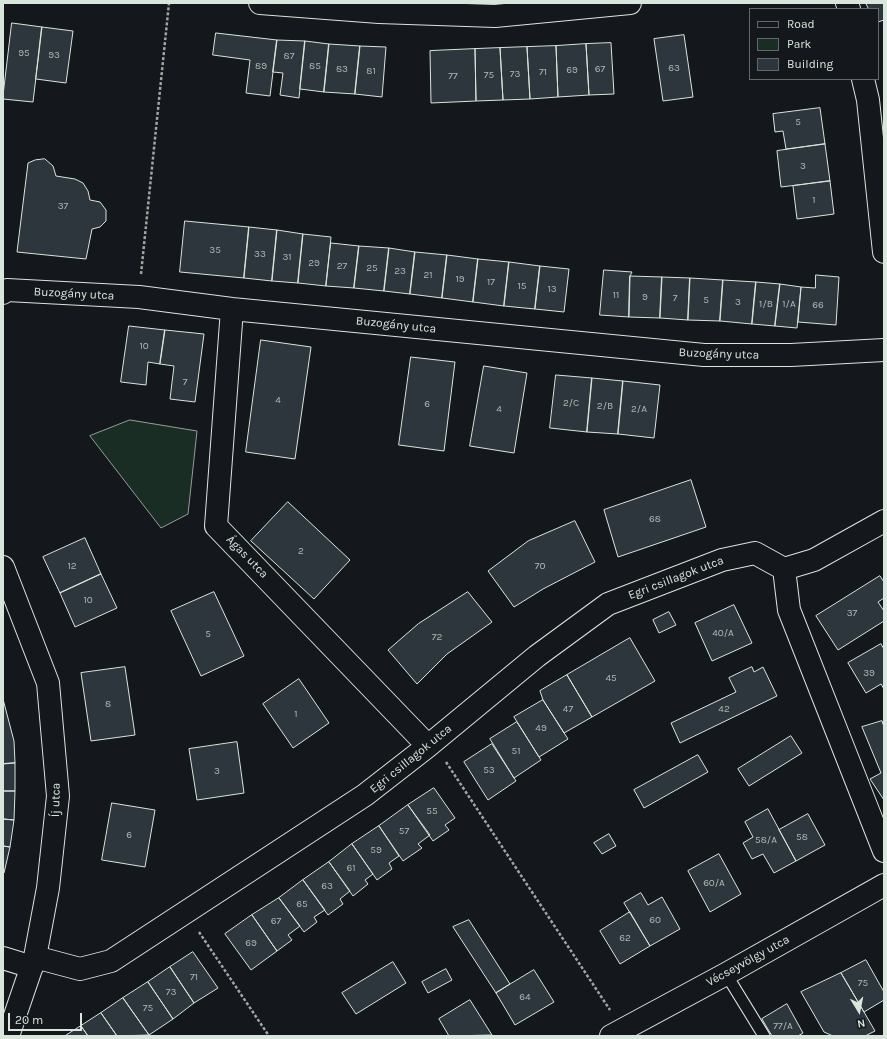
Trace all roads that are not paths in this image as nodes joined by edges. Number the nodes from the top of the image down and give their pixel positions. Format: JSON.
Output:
{"nodes":[{"id":1,"x":260,"y":3,"type":"edge"},
{"id":2,"x":630,"y":3,"type":"edge"},
{"id":3,"x":864,"y":80,"type":"edge"},
{"id":4,"x":876,"y":98,"type":"edge"},
{"id":5,"x":884,"y":252,"type":"edge"},
{"id":6,"x":3,"y":293,"type":"edge"},
{"id":7,"x":232,"y":309,"type":"junction"},
{"id":8,"x":884,"y":350,"type":"edge"},
{"id":9,"x":884,"y":521,"type":"edge"},
{"id":10,"x":3,"y":567,"type":"edge"},
{"id":11,"x":784,"y":570,"type":"junction"},
{"id":12,"x":428,"y":746,"type":"junction"},
{"id":13,"x":884,"y":851,"type":"edge"},
{"id":14,"x":884,"y":885,"type":"edge"},
{"id":15,"x":3,"y":958,"type":"edge"},
{"id":16,"x":34,"y":962,"type":"junction"},
{"id":17,"x":726,"y":974,"type":"junction"},
{"id":18,"x":617,"y":1033,"type":"edge"},
{"id":19,"x":8,"y":1036,"type":"edge"},
{"id":20,"x":764,"y":1036,"type":"edge"}],
"edges":[{"from":1,"to":2,"type":"street"},
{"from":3,"to":4,"type":"street"},
{"from":4,"to":5,"type":"street"},
{"from":6,"to":7,"type":"street","name":"Buzogány utca"},
{"from":7,"to":8,"type":"street","name":"Buzogány utca"},
{"from":7,"to":12,"type":"street","name":"Ágas utca"},
{"from":9,"to":11,"type":"street"},
{"from":10,"to":16,"type":"street","name":"Íj utca"},
{"from":11,"to":12,"type":"street","name":"Egri csillagok utca"},
{"from":11,"to":13,"type":"street"},
{"from":12,"to":16,"type":"street","name":"Egri csillagok utca"},
{"from":14,"to":17,"type":"street","name":"Vécseyvölgy utca"},
{"from":15,"to":16,"type":"street","name":"Egri csillagok utca"},
{"from":16,"to":19,"type":"street","name":"Íj utca"},
{"from":17,"to":18,"type":"street","name":"Vécseyvölgy utca"},
{"from":17,"to":20,"type":"lane"}]}
